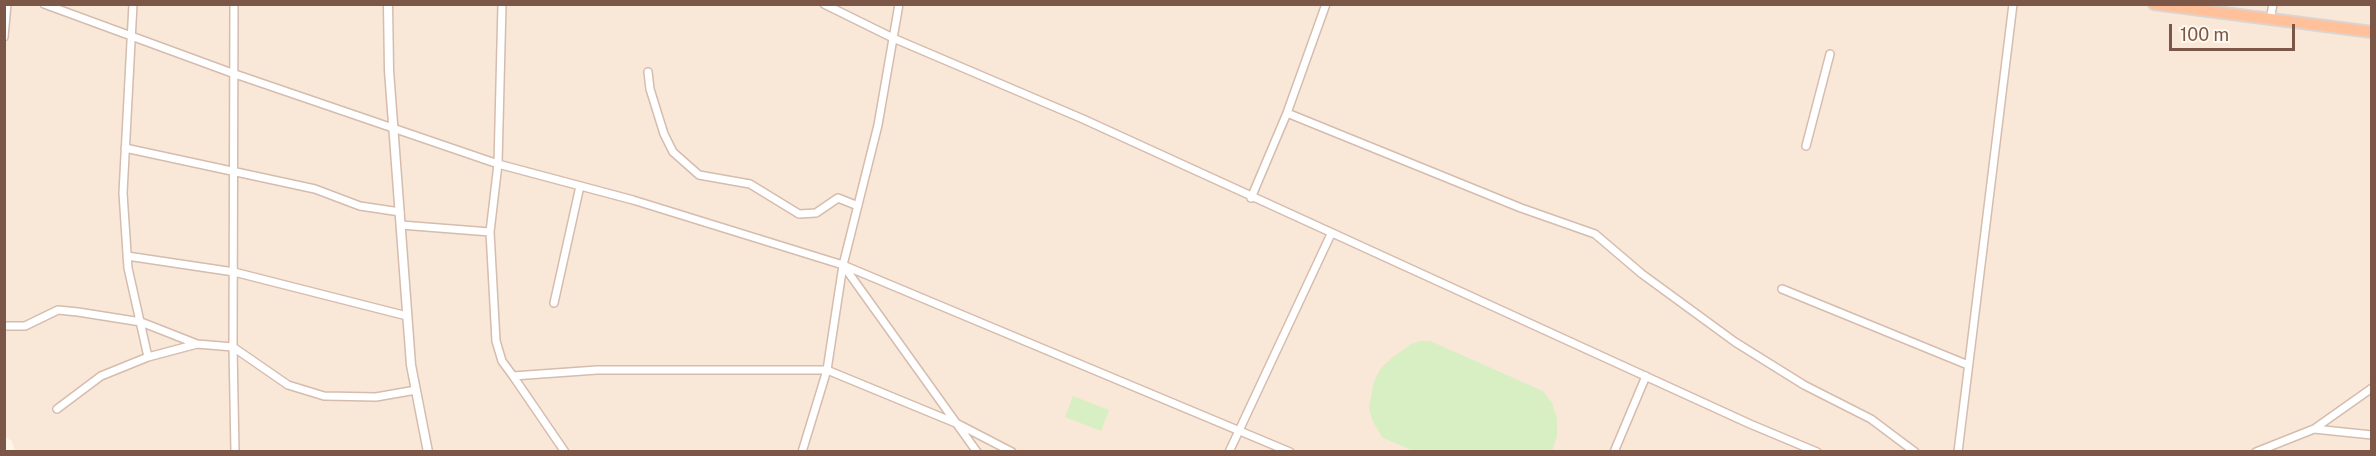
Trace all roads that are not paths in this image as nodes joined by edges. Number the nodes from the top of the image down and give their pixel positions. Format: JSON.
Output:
{"nodes":[{"id":1,"x":7,"y":4,"type":"edge"},
{"id":2,"x":44,"y":4,"type":"edge"},
{"id":3,"x":133,"y":4,"type":"edge"},
{"id":4,"x":234,"y":4,"type":"edge"},
{"id":5,"x":388,"y":4,"type":"edge"},
{"id":6,"x":502,"y":4,"type":"edge"},
{"id":7,"x":824,"y":4,"type":"edge"},
{"id":8,"x":899,"y":4,"type":"edge"},
{"id":9,"x":1326,"y":4,"type":"edge"},
{"id":10,"x":2013,"y":4,"type":"edge"},
{"id":11,"x":2154,"y":4,"type":"edge"},
{"id":12,"x":2273,"y":4,"type":"edge"},
{"id":13,"x":2270,"y":20,"type":"junction"},
{"id":14,"x":2372,"y":32,"type":"edge"},
{"id":15,"x":4,"y":37,"type":"edge"},
{"id":16,"x":133,"y":37,"type":"junction"},
{"id":17,"x":893,"y":38,"type":"junction"},
{"id":18,"x":1830,"y":54,"type":"dead end"},
{"id":19,"x":648,"y":72,"type":"dead end"},
{"id":20,"x":232,"y":73,"type":"junction"},
{"id":21,"x":1287,"y":113,"type":"junction"},
{"id":22,"x":394,"y":130,"type":"junction"},
{"id":23,"x":125,"y":147,"type":"junction"},
{"id":24,"x":1806,"y":147,"type":"dead end"},
{"id":25,"x":498,"y":164,"type":"junction"},
{"id":26,"x":232,"y":170,"type":"junction"},
{"id":27,"x":580,"y":186,"type":"junction"},
{"id":28,"x":1251,"y":198,"type":"junction"},
{"id":29,"x":858,"y":206,"type":"junction"},
{"id":30,"x":400,"y":212,"type":"junction"},
{"id":31,"x":400,"y":225,"type":"junction"},
{"id":32,"x":490,"y":232,"type":"junction"},
{"id":33,"x":1331,"y":234,"type":"junction"},
{"id":34,"x":128,"y":256,"type":"junction"},
{"id":35,"x":843,"y":266,"type":"junction"},
{"id":36,"x":234,"y":272,"type":"junction"},
{"id":37,"x":1782,"y":289,"type":"dead end"},
{"id":38,"x":554,"y":303,"type":"dead end"},
{"id":39,"x":407,"y":316,"type":"junction"},
{"id":40,"x":141,"y":322,"type":"junction"},
{"id":41,"x":4,"y":326,"type":"edge"},
{"id":42,"x":197,"y":344,"type":"junction"},
{"id":43,"x":233,"y":346,"type":"junction"},
{"id":44,"x":148,"y":357,"type":"junction"},
{"id":45,"x":1968,"y":365,"type":"junction"},
{"id":46,"x":827,"y":370,"type":"junction"},
{"id":47,"x":513,"y":376,"type":"junction"},
{"id":48,"x":1646,"y":376,"type":"junction"},
{"id":49,"x":2372,"y":388,"type":"edge"},
{"id":50,"x":416,"y":390,"type":"junction"},
{"id":51,"x":57,"y":410,"type":"dead end"},
{"id":52,"x":958,"y":424,"type":"junction"},
{"id":53,"x":1238,"y":428,"type":"junction"},
{"id":54,"x":2314,"y":429,"type":"junction"},
{"id":55,"x":2372,"y":435,"type":"edge"},
{"id":56,"x":1804,"y":449,"type":"edge"},
{"id":57,"x":235,"y":452,"type":"edge"},
{"id":58,"x":428,"y":452,"type":"edge"},
{"id":59,"x":565,"y":452,"type":"edge"},
{"id":60,"x":802,"y":452,"type":"edge"},
{"id":61,"x":977,"y":452,"type":"edge"},
{"id":62,"x":1012,"y":452,"type":"edge"},
{"id":63,"x":1229,"y":452,"type":"edge"},
{"id":64,"x":1290,"y":452,"type":"edge"},
{"id":65,"x":1614,"y":452,"type":"edge"},
{"id":66,"x":1817,"y":452,"type":"edge"},
{"id":67,"x":1915,"y":452,"type":"edge"},
{"id":68,"x":1958,"y":452,"type":"edge"},
{"id":69,"x":2256,"y":452,"type":"edge"}],
"edges":[{"from":1,"to":15,"type":"street"},
{"from":2,"to":16,"type":"street"},
{"from":3,"to":16,"type":"street"},
{"from":4,"to":20,"type":"street"},
{"from":5,"to":22,"type":"street"},
{"from":6,"to":25,"type":"street"},
{"from":7,"to":17,"type":"street"},
{"from":8,"to":17,"type":"street"},
{"from":9,"to":21,"type":"street"},
{"from":10,"to":45,"type":"street"},
{"from":11,"to":13,"type":"highway"},
{"from":12,"to":13,"type":"street"},
{"from":13,"to":14,"type":"highway"},
{"from":16,"to":20,"type":"street"},
{"from":16,"to":23,"type":"street"},
{"from":17,"to":28,"type":"street"},
{"from":17,"to":29,"type":"street"},
{"from":18,"to":24,"type":"street"},
{"from":19,"to":29,"type":"street"},
{"from":20,"to":22,"type":"street"},
{"from":20,"to":26,"type":"street"},
{"from":21,"to":28,"type":"street"},
{"from":21,"to":67,"type":"street"},
{"from":22,"to":25,"type":"street"},
{"from":22,"to":30,"type":"street"},
{"from":23,"to":26,"type":"street"},
{"from":23,"to":34,"type":"street"},
{"from":25,"to":27,"type":"street"},
{"from":25,"to":32,"type":"street"},
{"from":26,"to":30,"type":"street"},
{"from":26,"to":36,"type":"street"},
{"from":27,"to":35,"type":"street"},
{"from":27,"to":38,"type":"street"},
{"from":28,"to":33,"type":"street"},
{"from":29,"to":35,"type":"street"},
{"from":30,"to":31,"type":"street"},
{"from":31,"to":32,"type":"street"},
{"from":31,"to":39,"type":"street"},
{"from":32,"to":47,"type":"street"},
{"from":33,"to":48,"type":"street"},
{"from":33,"to":53,"type":"street"},
{"from":34,"to":36,"type":"street"},
{"from":34,"to":40,"type":"street"},
{"from":35,"to":46,"type":"street"},
{"from":35,"to":52,"type":"street"},
{"from":35,"to":53,"type":"street"},
{"from":36,"to":39,"type":"street"},
{"from":36,"to":43,"type":"street"},
{"from":37,"to":45,"type":"street"},
{"from":39,"to":50,"type":"street"},
{"from":40,"to":41,"type":"street"},
{"from":40,"to":42,"type":"street"},
{"from":40,"to":44,"type":"street"},
{"from":42,"to":43,"type":"street"},
{"from":42,"to":44,"type":"street"},
{"from":43,"to":50,"type":"street"},
{"from":43,"to":57,"type":"street"},
{"from":44,"to":51,"type":"street"},
{"from":45,"to":68,"type":"street"},
{"from":46,"to":47,"type":"street"},
{"from":46,"to":52,"type":"street"},
{"from":46,"to":60,"type":"street"},
{"from":47,"to":59,"type":"street"},
{"from":48,"to":56,"type":"street"},
{"from":48,"to":65,"type":"street"},
{"from":49,"to":54,"type":"street"},
{"from":50,"to":58,"type":"street"},
{"from":52,"to":61,"type":"street"},
{"from":52,"to":62,"type":"street"},
{"from":53,"to":63,"type":"street"},
{"from":53,"to":64,"type":"street"},
{"from":54,"to":55,"type":"street"},
{"from":54,"to":69,"type":"street"},
{"from":56,"to":66,"type":"street"}]}
